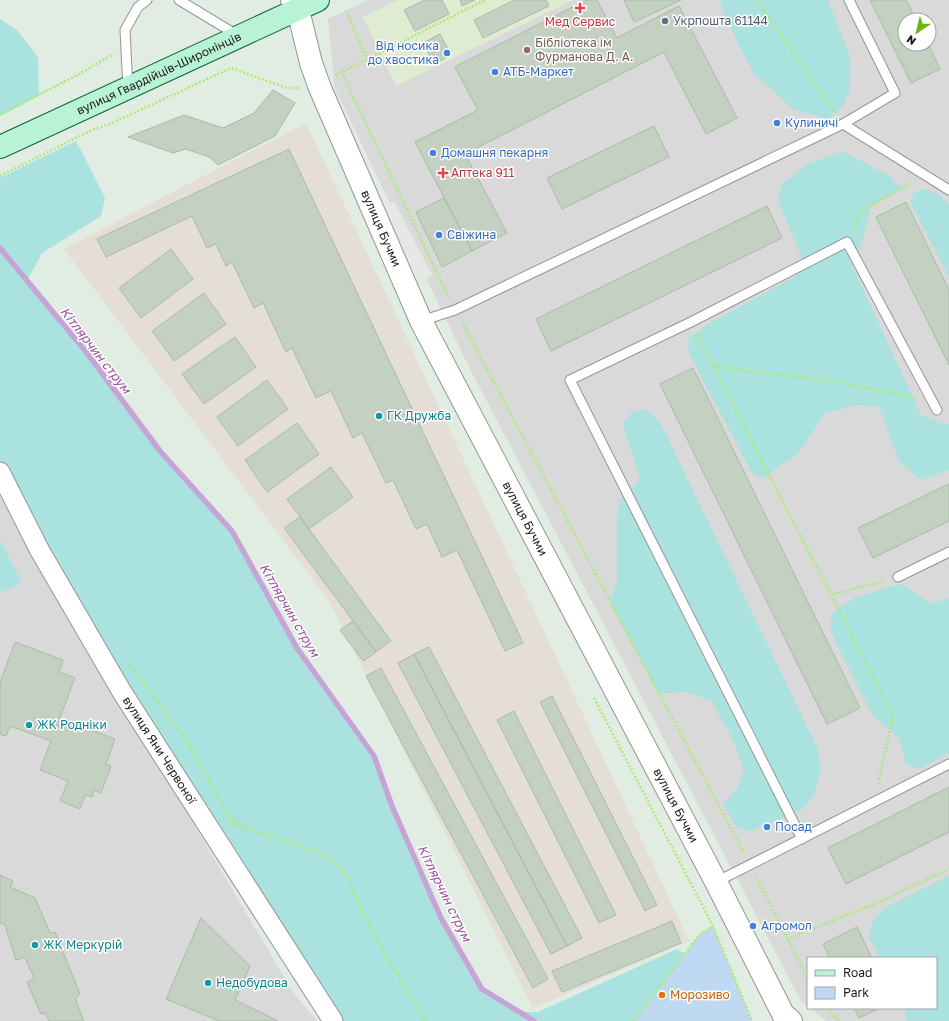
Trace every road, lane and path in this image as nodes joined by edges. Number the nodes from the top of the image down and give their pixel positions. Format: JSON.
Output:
{"nodes":[{"id":1,"x":147,"y":0,"type":"edge"},
{"id":2,"x":179,"y":0,"type":"edge"},
{"id":3,"x":318,"y":0,"type":"edge"},
{"id":4,"x":485,"y":0,"type":"edge"},
{"id":5,"x":757,"y":0,"type":"edge"},
{"id":6,"x":849,"y":0,"type":"edge"},
{"id":7,"x":295,"y":5,"type":"edge"},
{"id":8,"x":346,"y":11,"type":"dead end"},
{"id":9,"x":238,"y":36,"type":"junction"},
{"id":10,"x":126,"y":46,"type":"junction"},
{"id":11,"x":368,"y":58,"type":"junction"},
{"id":12,"x":341,"y":71,"type":"junction"},
{"id":13,"x":320,"y":88,"type":"junction"},
{"id":14,"x":128,"y":89,"type":"junction"},
{"id":15,"x":0,"y":114,"type":"edge"},
{"id":16,"x":843,"y":124,"type":"junction"},
{"id":17,"x":0,"y":147,"type":"edge"},
{"id":18,"x":925,"y":175,"type":"junction"},
{"id":19,"x":0,"y":176,"type":"edge"},
{"id":20,"x":949,"y":190,"type":"edge"},
{"id":21,"x":847,"y":242,"type":"junction"},
{"id":22,"x":455,"y":310,"type":"junction"},
{"id":23,"x":421,"y":322,"type":"junction"},
{"id":24,"x":691,"y":322,"type":"junction"},
{"id":25,"x":713,"y":366,"type":"junction"},
{"id":26,"x":935,"y":405,"type":"joint"},
{"id":27,"x":0,"y":472,"type":"edge"},
{"id":28,"x":949,"y":552,"type":"edge"},
{"id":29,"x":898,"y":577,"type":"joint"},
{"id":30,"x":831,"y":594,"type":"junction"},
{"id":31,"x":127,"y":660,"type":"dead end"},
{"id":32,"x":949,"y":764,"type":"edge"},
{"id":33,"x":875,"y":802,"type":"junction"},
{"id":34,"x":802,"y":839,"type":"junction"},
{"id":35,"x":750,"y":864,"type":"junction"},
{"id":36,"x":949,"y":869,"type":"edge"},
{"id":37,"x":716,"y":882,"type":"junction"},
{"id":38,"x":713,"y":926,"type":"dead end"},
{"id":39,"x":699,"y":935,"type":"dead end"},
{"id":40,"x":787,"y":938,"type":"junction"},
{"id":41,"x":807,"y":977,"type":"edge"},
{"id":42,"x":826,"y":1009,"type":"edge"},
{"id":43,"x":333,"y":1021,"type":"edge"},
{"id":44,"x":426,"y":1021,"type":"edge"},
{"id":45,"x":634,"y":1021,"type":"edge"},
{"id":46,"x":752,"y":1021,"type":"edge"},
{"id":47,"x":791,"y":1021,"type":"edge"},
{"id":48,"x":840,"y":1021,"type":"edge"}],
"edges":[{"from":1,"to":10,"type":"lane"},
{"from":2,"to":9,"type":"lane"},
{"from":3,"to":7,"type":"main road","name":"вулиця Гвардійців-Широнінців"},
{"from":4,"to":11,"type":"path"},
{"from":5,"to":16,"type":"path"},
{"from":6,"to":16,"type":"lane"},
{"from":7,"to":9,"type":"main road","name":"вулиця Гвардійців-Широнінців"},
{"from":7,"to":13,"type":"street","name":"вулиця Бучми"},
{"from":8,"to":11,"type":"path"},
{"from":9,"to":14,"type":"main road","name":"вулиця Гвардійців-Широнінців"},
{"from":10,"to":14,"type":"lane"},
{"from":10,"to":15,"type":"path"},
{"from":11,"to":12,"type":"path"},
{"from":12,"to":13,"type":"path"},
{"from":12,"to":22,"type":"path"},
{"from":13,"to":19,"type":"path"},
{"from":13,"to":23,"type":"street","name":"вулиця Бучми"},
{"from":14,"to":17,"type":"main road","name":"вулиця Гвардійців-Широнінців"},
{"from":16,"to":18,"type":"lane"},
{"from":16,"to":22,"type":"lane"},
{"from":18,"to":20,"type":"lane"},
{"from":18,"to":21,"type":"path"},
{"from":21,"to":24,"type":"lane"},
{"from":21,"to":26,"type":"lane"},
{"from":22,"to":23,"type":"lane"},
{"from":22,"to":35,"type":"path"},
{"from":23,"to":37,"type":"street","name":"вулиця Бучми"},
{"from":24,"to":25,"type":"path"},
{"from":24,"to":34,"type":"lane"},
{"from":25,"to":26,"type":"path"},
{"from":25,"to":30,"type":"path"},
{"from":27,"to":43,"type":"street","name":"вулиця Яни Червоної"},
{"from":28,"to":29,"type":"lane"},
{"from":29,"to":30,"type":"path"},
{"from":30,"to":33,"type":"path"},
{"from":31,"to":44,"type":"path"},
{"from":32,"to":33,"type":"lane"},
{"from":33,"to":34,"type":"lane"},
{"from":34,"to":35,"type":"lane"},
{"from":35,"to":37,"type":"lane"},
{"from":35,"to":40,"type":"path"},
{"from":36,"to":40,"type":"path"},
{"from":37,"to":47,"type":"street","name":"вулиця Бучми"},
{"from":38,"to":46,"type":"path"},
{"from":39,"to":45,"type":"path"},
{"from":40,"to":41,"type":"path"},
{"from":42,"to":48,"type":"path"}]}
